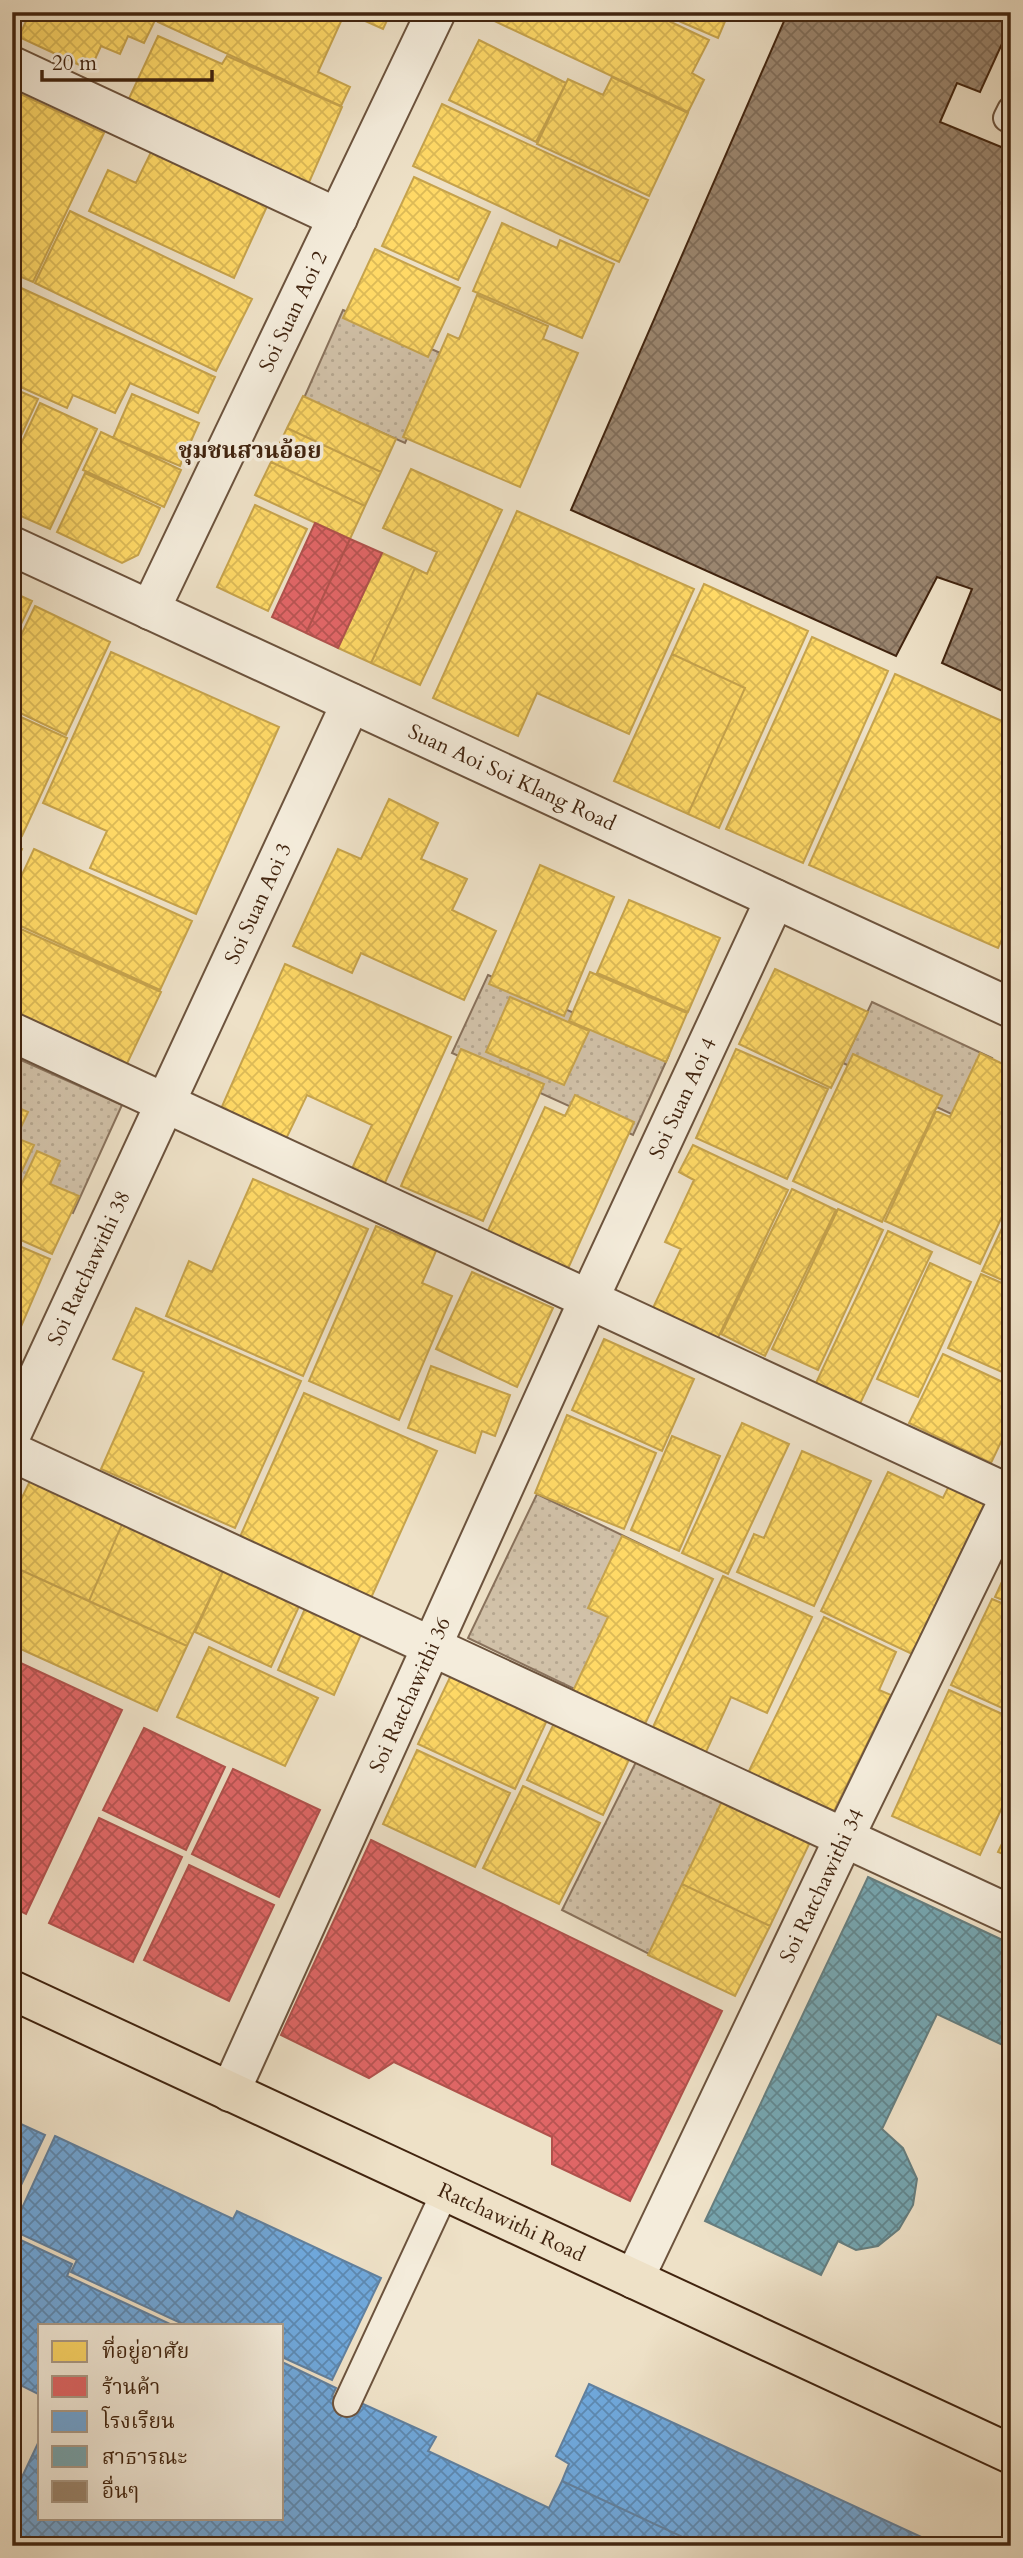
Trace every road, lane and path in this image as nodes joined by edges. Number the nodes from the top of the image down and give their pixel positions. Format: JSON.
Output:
{"nodes":[{"id":1,"x":436,"y":12,"type":"edge"},
{"id":2,"x":12,"y":66,"type":"edge"},
{"id":3,"x":338,"y":218,"type":"junction"},
{"id":4,"x":12,"y":546,"type":"edge"},
{"id":5,"x":150,"y":610,"type":"junction"},
{"id":6,"x":351,"y":703,"type":"junction"},
{"id":7,"x":775,"y":899,"type":"junction"},
{"id":8,"x":1011,"y":1008,"type":"edge"},
{"id":9,"x":12,"y":1032,"type":"edge"},
{"id":10,"x":165,"y":1103,"type":"junction"},
{"id":11,"x":589,"y":1299,"type":"junction"},
{"id":12,"x":12,"y":1433,"type":"edge"},
{"id":13,"x":12,"y":1452,"type":"edge"},
{"id":14,"x":1011,"y":1495,"type":"edge"},
{"id":15,"x":431,"y":1647,"type":"junction"},
{"id":16,"x":844,"y":1838,"type":"junction"},
{"id":17,"x":1011,"y":1915,"type":"edge"},
{"id":18,"x":12,"y":1990,"type":"edge"},
{"id":19,"x":230,"y":2092,"type":"junction"},
{"id":20,"x":445,"y":2192,"type":"junction"},
{"id":21,"x":634,"y":2279,"type":"junction"},
{"id":22,"x":347,"y":2403,"type":"dead end"},
{"id":23,"x":1011,"y":2454,"type":"edge"}],
"edges":[{"from":1,"to":3,"type":"street","name":"Soi Suan Aoi 2"},
{"from":2,"to":3,"type":"street"},
{"from":3,"to":5,"type":"street","name":"Soi Suan Aoi 2"},
{"from":4,"to":5,"type":"street","name":"Suan Aoi Soi Klang Road"},
{"from":5,"to":6,"type":"street","name":"Suan Aoi Soi Klang Road"},
{"from":6,"to":7,"type":"street","name":"Suan Aoi Soi Klang Road"},
{"from":6,"to":10,"type":"street","name":"Soi Suan Aoi 3"},
{"from":7,"to":8,"type":"street","name":"Suan Aoi Soi Klang Road"},
{"from":7,"to":11,"type":"street","name":"Soi Suan Aoi 4"},
{"from":9,"to":10,"type":"street"},
{"from":10,"to":11,"type":"street"},
{"from":10,"to":12,"type":"street","name":"Soi Ratchawithi 38"},
{"from":11,"to":14,"type":"street"},
{"from":11,"to":15,"type":"street","name":"Soi Ratchawithi 36"},
{"from":13,"to":15,"type":"street"},
{"from":14,"to":16,"type":"street","name":"Soi Ratchawithi 34"},
{"from":15,"to":16,"type":"street"},
{"from":15,"to":19,"type":"street","name":"Soi Ratchawithi 36"},
{"from":16,"to":17,"type":"street"},
{"from":16,"to":21,"type":"street","name":"Soi Ratchawithi 34"},
{"from":18,"to":19,"type":"main road","name":"Ratchawithi Road"},
{"from":19,"to":20,"type":"main road","name":"Ratchawithi Road"},
{"from":20,"to":21,"type":"main road","name":"Ratchawithi Road"},
{"from":20,"to":22,"type":"lane"},
{"from":21,"to":23,"type":"main road","name":"Ratchawithi Road"}]}
